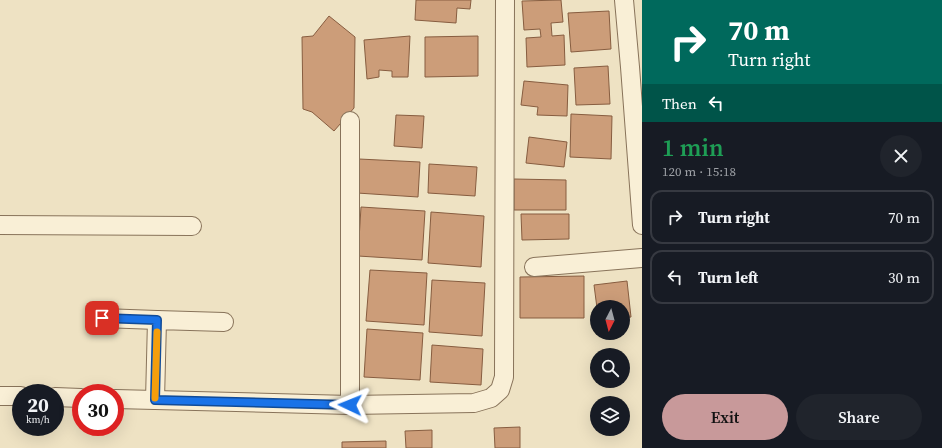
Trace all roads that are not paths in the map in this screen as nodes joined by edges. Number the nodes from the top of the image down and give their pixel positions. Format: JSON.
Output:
{"nodes":[{"id":1,"x":505,"y":0,"type":"edge"},
{"id":2,"x":624,"y":0,"type":"edge"},
{"id":3,"x":636,"y":67,"type":"edge"},
{"id":4,"x":350,"y":121,"type":"dead end"},
{"id":5,"x":0,"y":225,"type":"edge"},
{"id":6,"x":642,"y":225,"type":"edge"},
{"id":7,"x":192,"y":226,"type":"dead end"},
{"id":8,"x":642,"y":258,"type":"edge"},
{"id":9,"x":534,"y":266,"type":"dead end"},
{"id":10,"x":102,"y":318,"type":"dead end"},
{"id":11,"x":157,"y":320,"type":"junction"},
{"id":12,"x":224,"y":322,"type":"dead end"},
{"id":13,"x":0,"y":396,"type":"edge"},
{"id":14,"x":12,"y":396,"type":"edge"},
{"id":15,"x":124,"y":399,"type":"edge"},
{"id":16,"x":155,"y":400,"type":"junction"},
{"id":17,"x":350,"y":405,"type":"junction"}],
"edges":[{"from":1,"to":17,"type":"street"},
{"from":2,"to":3,"type":"street"},
{"from":3,"to":6,"type":"street"},
{"from":4,"to":17,"type":"street"},
{"from":5,"to":7,"type":"street"},
{"from":8,"to":9,"type":"street"},
{"from":10,"to":11,"type":"street"},
{"from":11,"to":12,"type":"street"},
{"from":11,"to":16,"type":"street"},
{"from":13,"to":14,"type":"street"},
{"from":15,"to":16,"type":"street"},
{"from":16,"to":17,"type":"street"}]}
